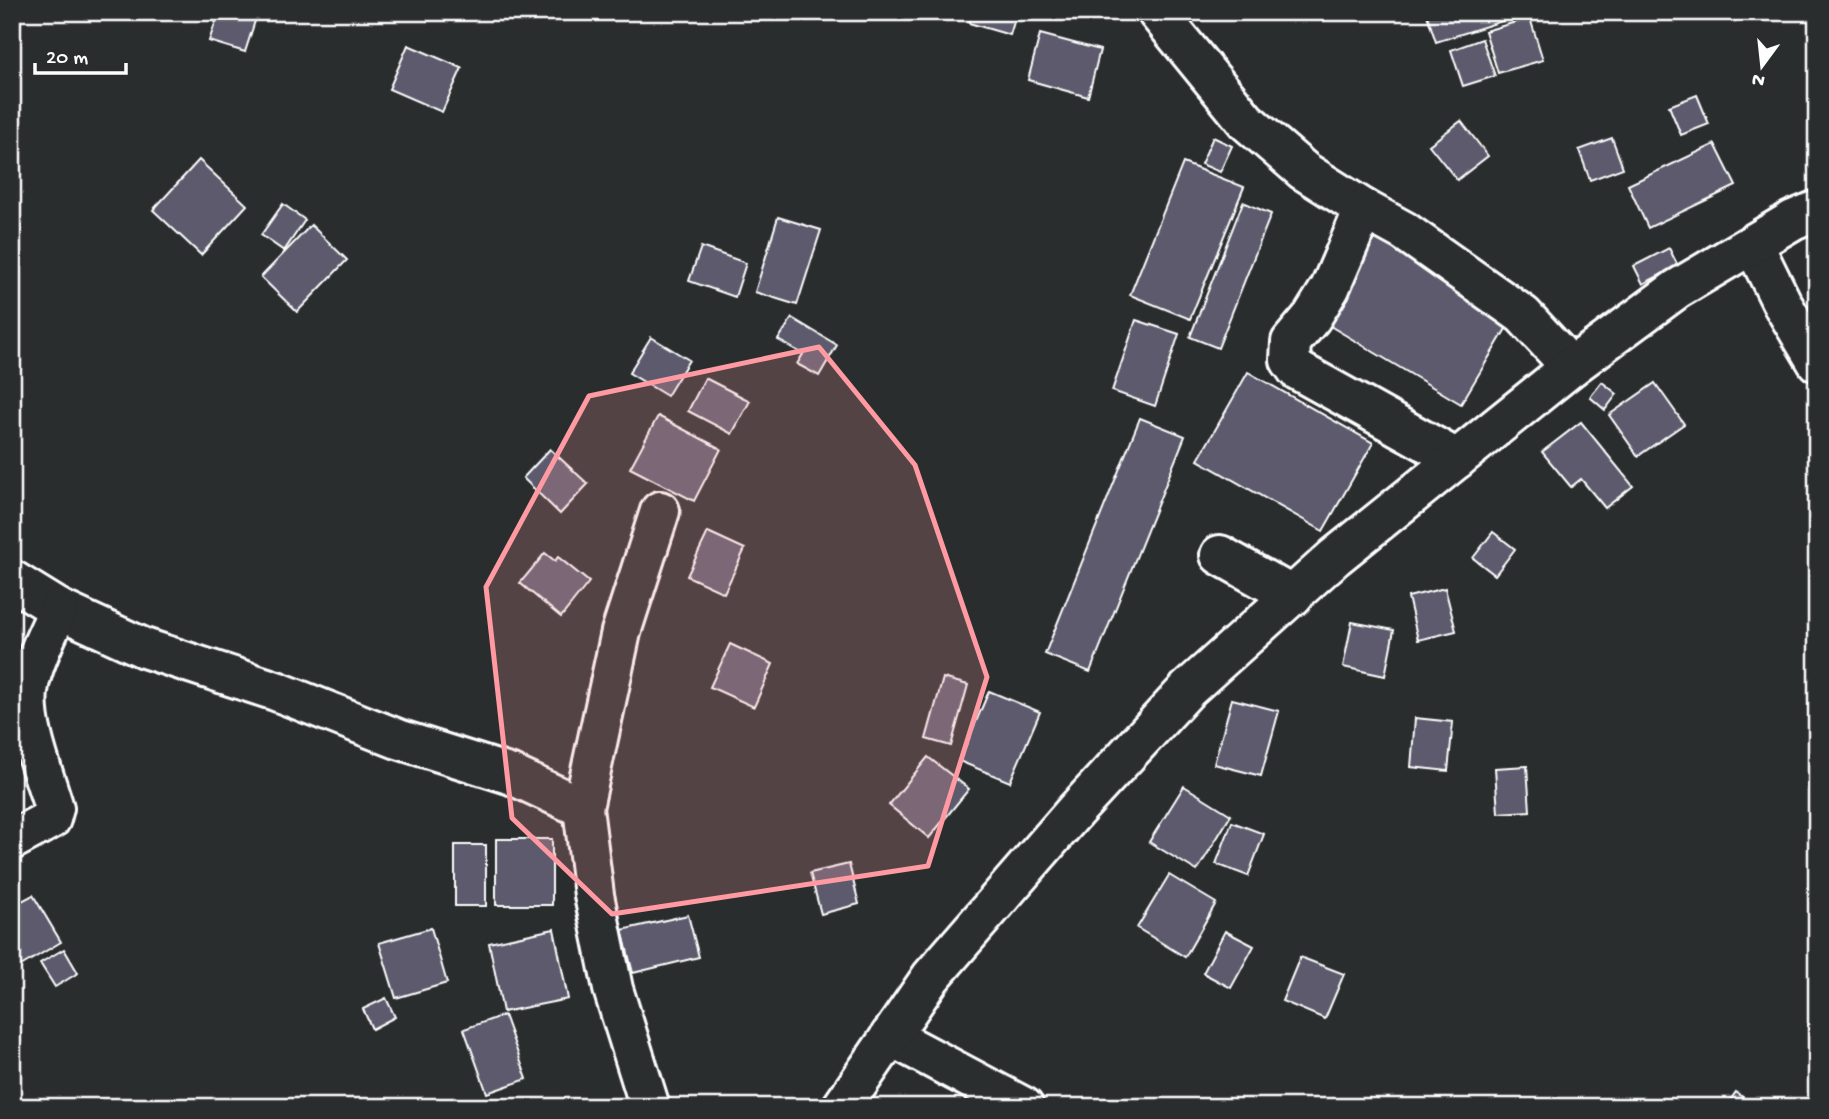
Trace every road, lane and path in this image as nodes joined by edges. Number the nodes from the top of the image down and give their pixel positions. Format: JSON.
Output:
{"nodes":[{"id":1,"x":1157,"y":12,"type":"edge"},
{"id":2,"x":1364,"y":209,"type":"junction"},
{"id":3,"x":1817,"y":210,"type":"edge"},
{"id":4,"x":1753,"y":244,"type":"junction"},
{"id":5,"x":1817,"y":362,"type":"edge"},
{"id":6,"x":1571,"y":367,"type":"junction"},
{"id":7,"x":1457,"y":459,"type":"junction"},
{"id":8,"x":660,"y":511,"type":"dead end"},
{"id":9,"x":1220,"y":555,"type":"dead end"},
{"id":10,"x":12,"y":580,"type":"edge"},
{"id":11,"x":1293,"y":596,"type":"junction"},
{"id":12,"x":59,"y":609,"type":"junction"},
{"id":13,"x":583,"y":808,"type":"junction"},
{"id":14,"x":12,"y":841,"type":"edge"},
{"id":15,"x":890,"y":1036,"type":"junction"},
{"id":16,"x":836,"y":1103,"type":"edge"},
{"id":17,"x":650,"y":1107,"type":"edge"},
{"id":18,"x":1024,"y":1107,"type":"edge"}],
"edges":[{"from":1,"to":2,"type":"street"},
{"from":2,"to":6,"type":"street"},
{"from":2,"to":7,"type":"street"},
{"from":3,"to":4,"type":"street"},
{"from":4,"to":5,"type":"street"},
{"from":4,"to":6,"type":"street"},
{"from":6,"to":7,"type":"street"},
{"from":7,"to":11,"type":"street"},
{"from":8,"to":13,"type":"street"},
{"from":9,"to":11,"type":"street"},
{"from":10,"to":12,"type":"street"},
{"from":11,"to":15,"type":"street"},
{"from":12,"to":13,"type":"street"},
{"from":12,"to":14,"type":"street"},
{"from":13,"to":17,"type":"street"},
{"from":15,"to":16,"type":"street"},
{"from":15,"to":18,"type":"street"}]}
